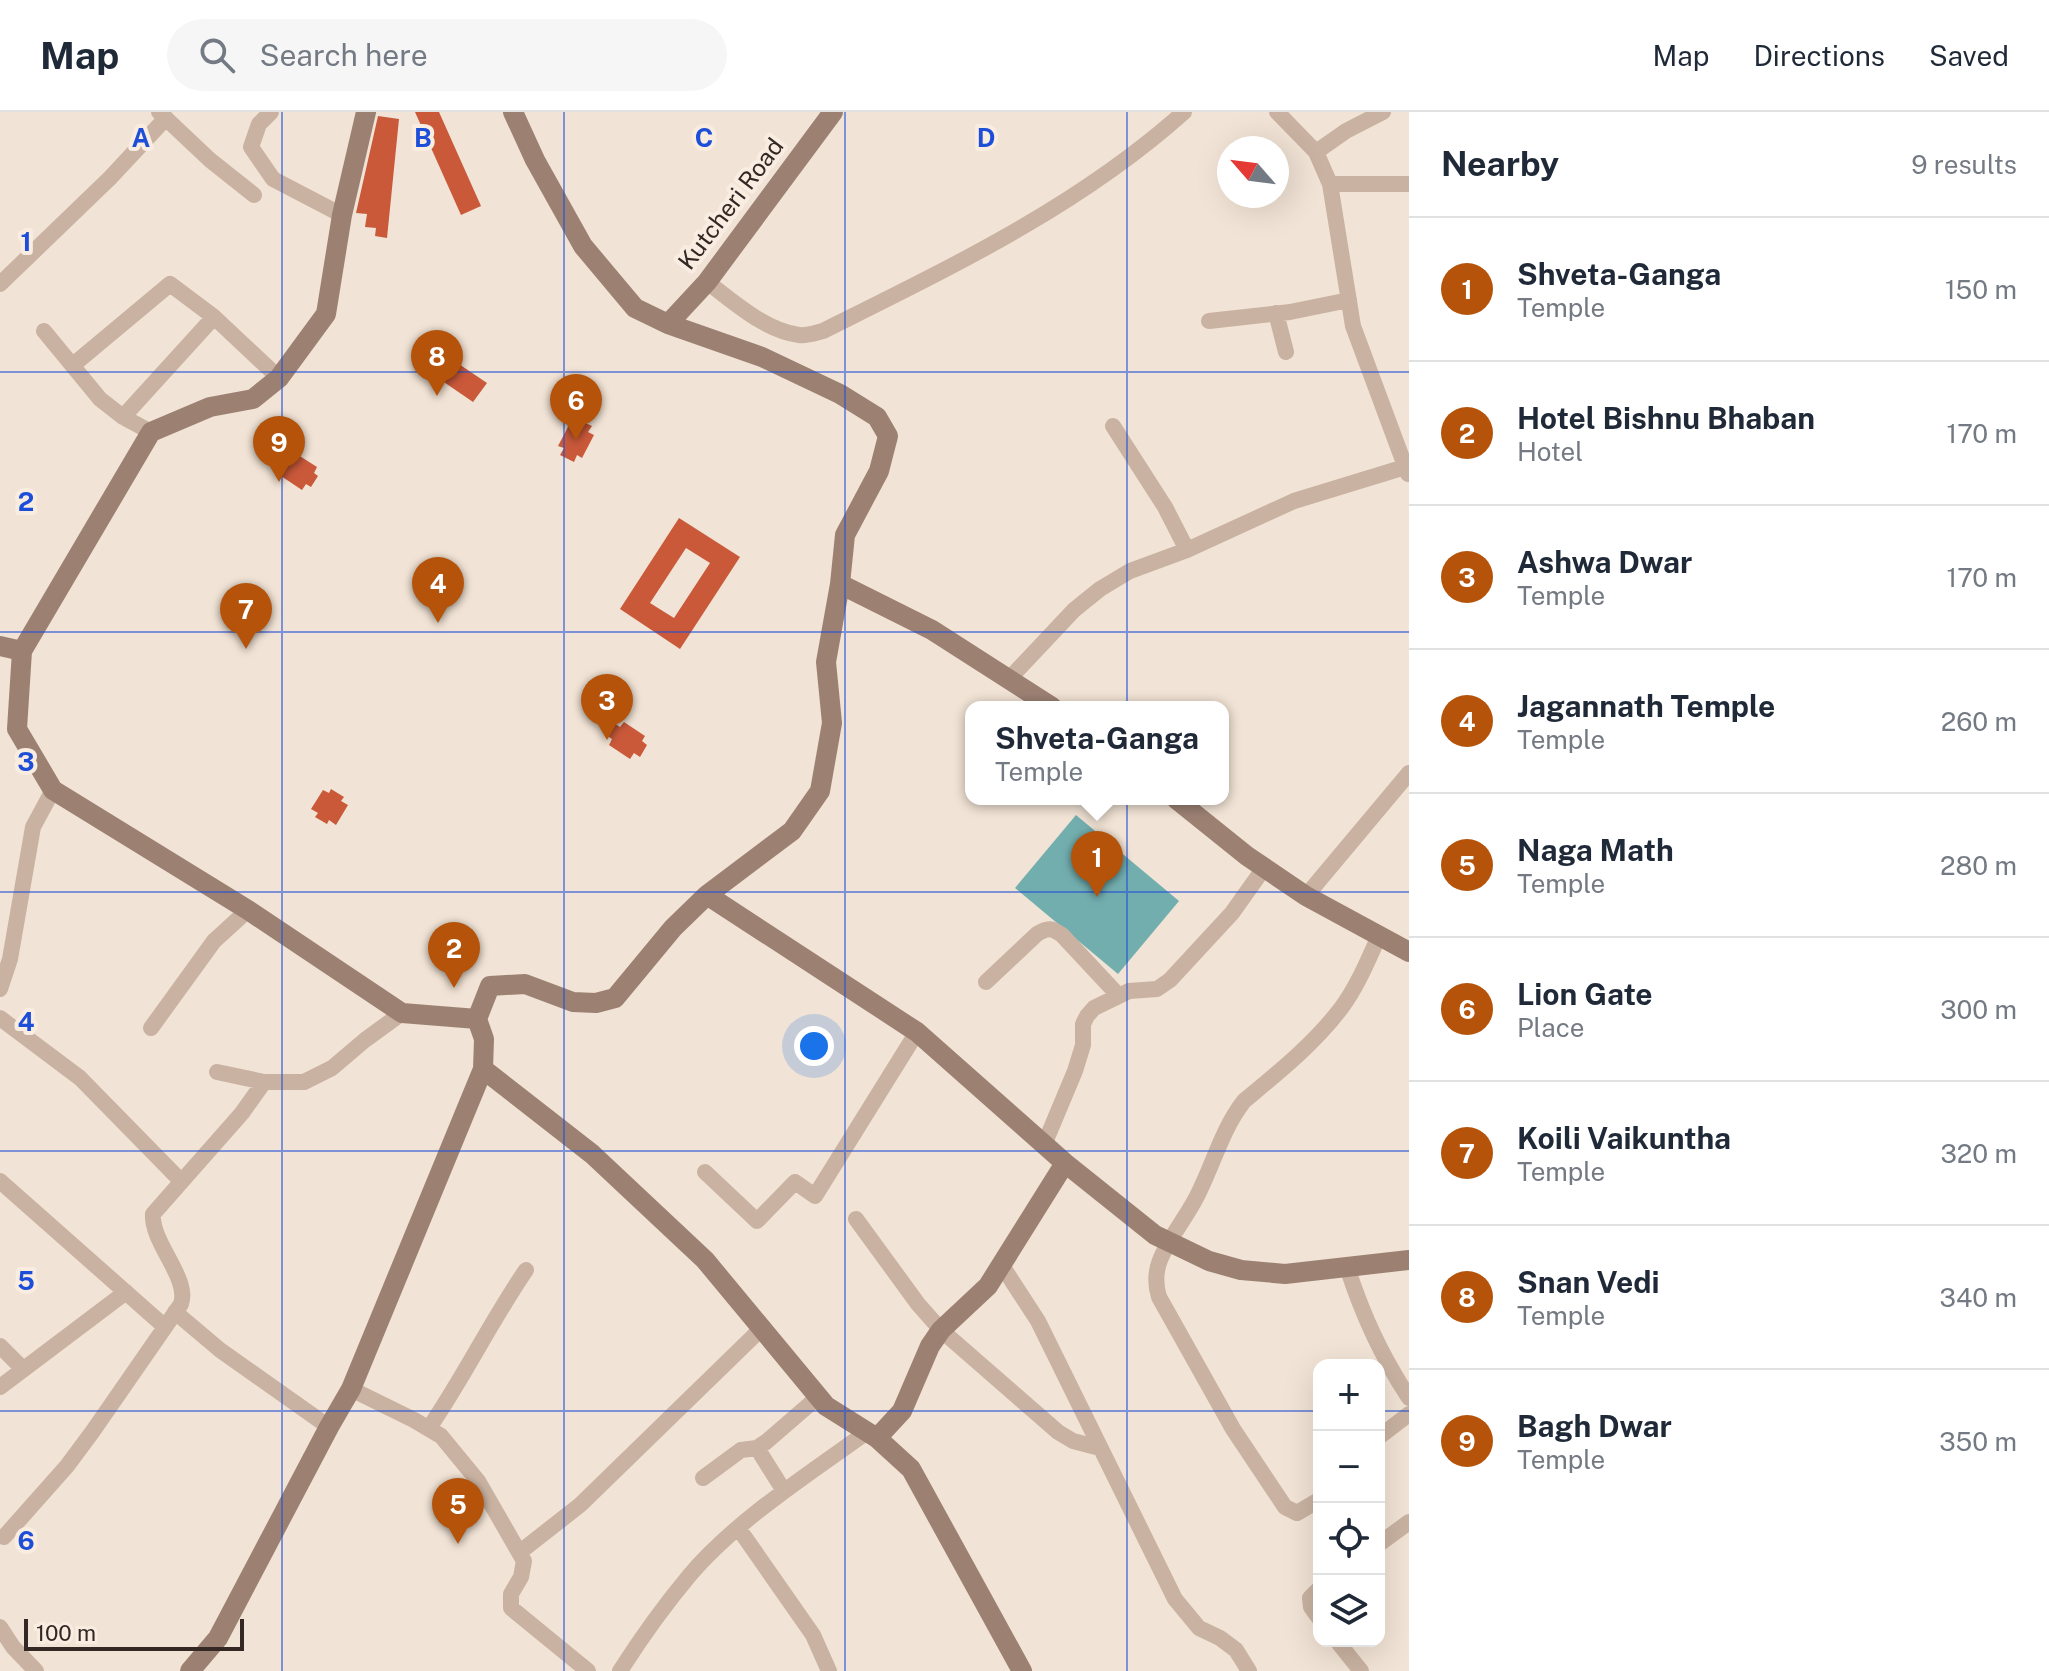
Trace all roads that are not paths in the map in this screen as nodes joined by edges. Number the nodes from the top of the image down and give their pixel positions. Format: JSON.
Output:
{"nodes":[{"id":1,"x":271,"y":112,"type":"edge"},
{"id":2,"x":366,"y":112,"type":"edge"},
{"id":3,"x":513,"y":112,"type":"edge"},
{"id":4,"x":833,"y":112,"type":"edge"},
{"id":5,"x":1184,"y":112,"type":"edge"},
{"id":6,"x":1277,"y":112,"type":"edge"},
{"id":7,"x":1383,"y":112,"type":"edge"},
{"id":8,"x":162,"y":115,"type":"edge"},
{"id":9,"x":1316,"y":152,"type":"junction"},
{"id":10,"x":1330,"y":184,"type":"junction"},
{"id":11,"x":1409,"y":184,"type":"edge"},
{"id":12,"x":254,"y":195,"type":"dead end"},
{"id":13,"x":342,"y":215,"type":"junction"},
{"id":14,"x":707,"y":282,"type":"junction"},
{"id":15,"x":0,"y":284,"type":"edge"},
{"id":16,"x":1349,"y":300,"type":"junction"},
{"id":17,"x":1276,"y":313,"type":"junction"},
{"id":18,"x":214,"y":317,"type":"junction"},
{"id":19,"x":1209,"y":321,"type":"dead end"},
{"id":20,"x":668,"y":324,"type":"junction"},
{"id":21,"x":44,"y":331,"type":"dead end"},
{"id":22,"x":1286,"y":352,"type":"dead end"},
{"id":23,"x":73,"y":365,"type":"junction"},
{"id":24,"x":279,"y":378,"type":"junction"},
{"id":25,"x":123,"y":417,"type":"junction"},
{"id":26,"x":1113,"y":426,"type":"dead end"},
{"id":27,"x":151,"y":432,"type":"junction"},
{"id":28,"x":1407,"y":471,"type":"edge"},
{"id":29,"x":1187,"y":550,"type":"junction"},
{"id":30,"x":840,"y":584,"type":"junction"},
{"id":31,"x":0,"y":646,"type":"edge"},
{"id":32,"x":22,"y":651,"type":"junction"},
{"id":33,"x":1009,"y":679,"type":"junction"},
{"id":34,"x":1043,"y":701,"type":"edge"},
{"id":35,"x":1409,"y":773,"type":"edge"},
{"id":36,"x":53,"y":790,"type":"junction"},
{"id":37,"x":1184,"y":805,"type":"edge"},
{"id":38,"x":1264,"y":868,"type":"junction"},
{"id":39,"x":707,"y":895,"type":"junction"},
{"id":40,"x":1306,"y":896,"type":"junction"},
{"id":41,"x":248,"y":910,"type":"junction"},
{"id":42,"x":1379,"y":936,"type":"junction"},
{"id":43,"x":1409,"y":952,"type":"edge"},
{"id":44,"x":986,"y":982,"type":"dead end"},
{"id":45,"x":0,"y":989,"type":"edge"},
{"id":46,"x":1119,"y":996,"type":"junction"},
{"id":47,"x":402,"y":1013,"type":"junction"},
{"id":48,"x":0,"y":1018,"type":"edge"},
{"id":49,"x":477,"y":1019,"type":"junction"},
{"id":50,"x":151,"y":1028,"type":"dead end"},
{"id":51,"x":917,"y":1032,"type":"junction"},
{"id":52,"x":483,"y":1069,"type":"junction"},
{"id":53,"x":217,"y":1072,"type":"dead end"},
{"id":54,"x":264,"y":1082,"type":"junction"},
{"id":55,"x":1044,"y":1145,"type":"junction"},
{"id":56,"x":1065,"y":1163,"type":"junction"},
{"id":57,"x":705,"y":1172,"type":"dead end"},
{"id":58,"x":0,"y":1181,"type":"edge"},
{"id":59,"x":181,"y":1181,"type":"junction"},
{"id":60,"x":856,"y":1219,"type":"dead end"},
{"id":61,"x":1168,"y":1242,"type":"junction"},
{"id":62,"x":1409,"y":1260,"type":"edge"},
{"id":63,"x":1001,"y":1264,"type":"junction"},
{"id":64,"x":1347,"y":1267,"type":"junction"},
{"id":65,"x":526,"y":1270,"type":"dead end"},
{"id":66,"x":126,"y":1292,"type":"junction"},
{"id":67,"x":175,"y":1312,"type":"junction"},
{"id":68,"x":164,"y":1326,"type":"junction"},
{"id":69,"x":763,"y":1327,"type":"junction"},
{"id":70,"x":941,"y":1330,"type":"junction"},
{"id":71,"x":0,"y":1346,"type":"edge"},
{"id":72,"x":22,"y":1368,"type":"junction"},
{"id":73,"x":0,"y":1387,"type":"edge"},
{"id":74,"x":351,"y":1389,"type":"junction"},
{"id":75,"x":818,"y":1397,"type":"junction"},
{"id":76,"x":1409,"y":1398,"type":"edge"},
{"id":77,"x":1409,"y":1414,"type":"edge"},
{"id":78,"x":329,"y":1427,"type":"junction"},
{"id":79,"x":429,"y":1428,"type":"junction"},
{"id":80,"x":1385,"y":1432,"type":"edge"},
{"id":81,"x":872,"y":1435,"type":"junction"},
{"id":82,"x":757,"y":1448,"type":"junction"},
{"id":83,"x":1100,"y":1448,"type":"junction"},
{"id":84,"x":703,"y":1478,"type":"dead end"},
{"id":85,"x":784,"y":1491,"type":"junction"},
{"id":86,"x":1314,"y":1503,"type":"edge"},
{"id":87,"x":1409,"y":1522,"type":"edge"},
{"id":88,"x":739,"y":1529,"type":"junction"},
{"id":89,"x":4,"y":1537,"type":"dead end"},
{"id":90,"x":1385,"y":1540,"type":"edge"},
{"id":91,"x":520,"y":1552,"type":"junction"},
{"id":92,"x":0,"y":1627,"type":"edge"},
{"id":93,"x":1342,"y":1647,"type":"edge"},
{"id":94,"x":6,"y":1652,"type":"edge"},
{"id":95,"x":36,"y":1671,"type":"edge"},
{"id":96,"x":190,"y":1671,"type":"edge"},
{"id":97,"x":588,"y":1671,"type":"edge"},
{"id":98,"x":620,"y":1671,"type":"edge"},
{"id":99,"x":829,"y":1671,"type":"edge"},
{"id":100,"x":1022,"y":1671,"type":"edge"},
{"id":101,"x":1249,"y":1671,"type":"edge"},
{"id":102,"x":1361,"y":1671,"type":"edge"}],
"edges":[{"from":1,"to":13,"type":"street"},
{"from":2,"to":13,"type":"street"},
{"from":3,"to":20,"type":"street"},
{"from":4,"to":14,"type":"street","name":"Kutcheri Road"},
{"from":5,"to":14,"type":"street"},
{"from":6,"to":9,"type":"street"},
{"from":7,"to":9,"type":"street"},
{"from":8,"to":12,"type":"street"},
{"from":8,"to":15,"type":"street"},
{"from":9,"to":10,"type":"street"},
{"from":10,"to":11,"type":"street"},
{"from":10,"to":16,"type":"street"},
{"from":13,"to":24,"type":"street"},
{"from":14,"to":20,"type":"street","name":"Kutcheri Road"},
{"from":16,"to":17,"type":"street"},
{"from":16,"to":28,"type":"street"},
{"from":17,"to":19,"type":"street"},
{"from":17,"to":22,"type":"street"},
{"from":18,"to":23,"type":"street"},
{"from":18,"to":24,"type":"street"},
{"from":18,"to":25,"type":"street"},
{"from":20,"to":30,"type":"street"},
{"from":21,"to":23,"type":"street"},
{"from":23,"to":25,"type":"street"},
{"from":24,"to":27,"type":"street"},
{"from":25,"to":27,"type":"street"},
{"from":26,"to":29,"type":"street"},
{"from":27,"to":32,"type":"street"},
{"from":28,"to":29,"type":"street"},
{"from":29,"to":33,"type":"street"},
{"from":30,"to":33,"type":"street"},
{"from":30,"to":39,"type":"street"},
{"from":31,"to":32,"type":"street"},
{"from":32,"to":36,"type":"street"},
{"from":33,"to":34,"type":"street"},
{"from":35,"to":40,"type":"street"},
{"from":36,"to":41,"type":"street"},
{"from":36,"to":45,"type":"street"},
{"from":37,"to":38,"type":"street"},
{"from":38,"to":40,"type":"street"},
{"from":38,"to":46,"type":"street"},
{"from":39,"to":49,"type":"street"},
{"from":39,"to":51,"type":"street"},
{"from":40,"to":42,"type":"street"},
{"from":41,"to":47,"type":"street"},
{"from":41,"to":50,"type":"street"},
{"from":42,"to":43,"type":"street"},
{"from":42,"to":61,"type":"street"},
{"from":44,"to":46,"type":"street"},
{"from":46,"to":55,"type":"street"},
{"from":47,"to":49,"type":"street"},
{"from":47,"to":54,"type":"street"},
{"from":48,"to":59,"type":"street"},
{"from":49,"to":52,"type":"street"},
{"from":51,"to":55,"type":"street"},
{"from":51,"to":57,"type":"street"},
{"from":52,"to":69,"type":"street"},
{"from":52,"to":74,"type":"street"},
{"from":53,"to":54,"type":"street"},
{"from":54,"to":59,"type":"street"},
{"from":55,"to":56,"type":"street"},
{"from":56,"to":61,"type":"street"},
{"from":56,"to":63,"type":"street"},
{"from":58,"to":66,"type":"street"},
{"from":59,"to":67,"type":"street"},
{"from":60,"to":70,"type":"street"},
{"from":61,"to":64,"type":"street"},
{"from":61,"to":86,"type":"street"},
{"from":62,"to":64,"type":"street"},
{"from":63,"to":70,"type":"street"},
{"from":63,"to":83,"type":"street"},
{"from":64,"to":76,"type":"street"},
{"from":65,"to":79,"type":"street"},
{"from":66,"to":68,"type":"street"},
{"from":66,"to":72,"type":"street"},
{"from":67,"to":68,"type":"street"},
{"from":67,"to":78,"type":"street"},
{"from":68,"to":89,"type":"street"},
{"from":69,"to":75,"type":"street"},
{"from":69,"to":91,"type":"street"},
{"from":70,"to":81,"type":"street"},
{"from":70,"to":83,"type":"street"},
{"from":71,"to":72,"type":"street"},
{"from":72,"to":73,"type":"street"},
{"from":74,"to":78,"type":"street"},
{"from":74,"to":79,"type":"street"},
{"from":75,"to":81,"type":"street"},
{"from":75,"to":82,"type":"street"},
{"from":77,"to":80,"type":"street"},
{"from":78,"to":96,"type":"street"},
{"from":79,"to":91,"type":"street"},
{"from":81,"to":85,"type":"street"},
{"from":81,"to":100,"type":"street"},
{"from":82,"to":84,"type":"street"},
{"from":82,"to":85,"type":"street"},
{"from":83,"to":101,"type":"street"},
{"from":85,"to":88,"type":"street"},
{"from":87,"to":90,"type":"street"},
{"from":88,"to":98,"type":"street"},
{"from":88,"to":99,"type":"street"},
{"from":91,"to":97,"type":"street"},
{"from":92,"to":94,"type":"street"},
{"from":93,"to":102,"type":"street"},
{"from":94,"to":95,"type":"street"}]}
